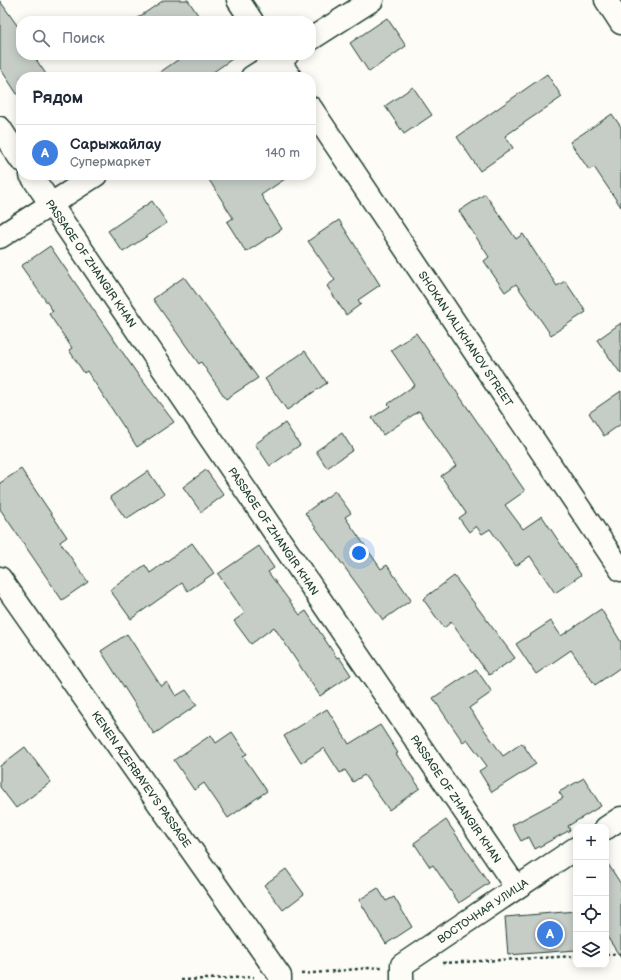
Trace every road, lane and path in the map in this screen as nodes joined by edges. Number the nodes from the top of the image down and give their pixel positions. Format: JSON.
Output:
{"nodes":[{"id":1,"x":238,"y":0,"type":"edge"},
{"id":2,"x":372,"y":0,"type":"edge"},
{"id":3,"x":606,"y":0,"type":"edge"},
{"id":4,"x":249,"y":16,"type":"edge"},
{"id":5,"x":621,"y":23,"type":"edge"},
{"id":6,"x":316,"y":37,"type":"edge"},
{"id":7,"x":283,"y":62,"type":"edge"},
{"id":8,"x":262,"y":72,"type":"edge"},
{"id":9,"x":316,"y":115,"type":"edge"},
{"id":10,"x":0,"y":128,"type":"edge"},
{"id":11,"x":16,"y":152,"type":"edge"},
{"id":12,"x":34,"y":180,"type":"edge"},
{"id":13,"x":88,"y":180,"type":"edge"},
{"id":14,"x":50,"y":204,"type":"junction"},
{"id":15,"x":0,"y":237,"type":"edge"},
{"id":16,"x":621,"y":570,"type":"edge"},
{"id":17,"x":0,"y":578,"type":"edge"},
{"id":18,"x":621,"y":818,"type":"edge"},
{"id":19,"x":609,"y":826,"type":"edge"},
{"id":20,"x":573,"y":850,"type":"edge"},
{"id":21,"x":516,"y":887,"type":"junction"},
{"id":22,"x":609,"y":954,"type":"edge"},
{"id":23,"x":621,"y":954,"type":"edge"},
{"id":24,"x":573,"y":956,"type":"edge"},
{"id":25,"x":441,"y":963,"type":"dead end"},
{"id":26,"x":402,"y":973,"type":"edge"},
{"id":27,"x":280,"y":978,"type":"edge"},
{"id":28,"x":180,"y":980,"type":"edge"}],
"edges":[{"from":1,"to":4,"type":"street"},
{"from":2,"to":6,"type":"street"},
{"from":3,"to":5,"type":"street"},
{"from":7,"to":8,"type":"street"},
{"from":9,"to":16,"type":"street","name":"SHOKAN VALIKHANOV STREET"},
{"from":10,"to":11,"type":"street"},
{"from":12,"to":14,"type":"street","name":"PASSAGE OF ZHANGIR KHAN"},
{"from":13,"to":14,"type":"street"},
{"from":14,"to":15,"type":"street"},
{"from":14,"to":21,"type":"street","name":"PASSAGE OF ZHANGIR KHAN"},
{"from":17,"to":27,"type":"street","name":"KENEN AZERBAYEV'S PASSAGE"},
{"from":18,"to":19,"type":"street"},
{"from":20,"to":21,"type":"street","name":"ВОСТОЧНАЯ УЛИЦА"},
{"from":21,"to":26,"type":"street","name":"ВОСТОЧНАЯ УЛИЦА"},
{"from":22,"to":23,"type":"path"},
{"from":24,"to":25,"type":"path"},
{"from":26,"to":27,"type":"path"},
{"from":27,"to":28,"type":"path"}]}
